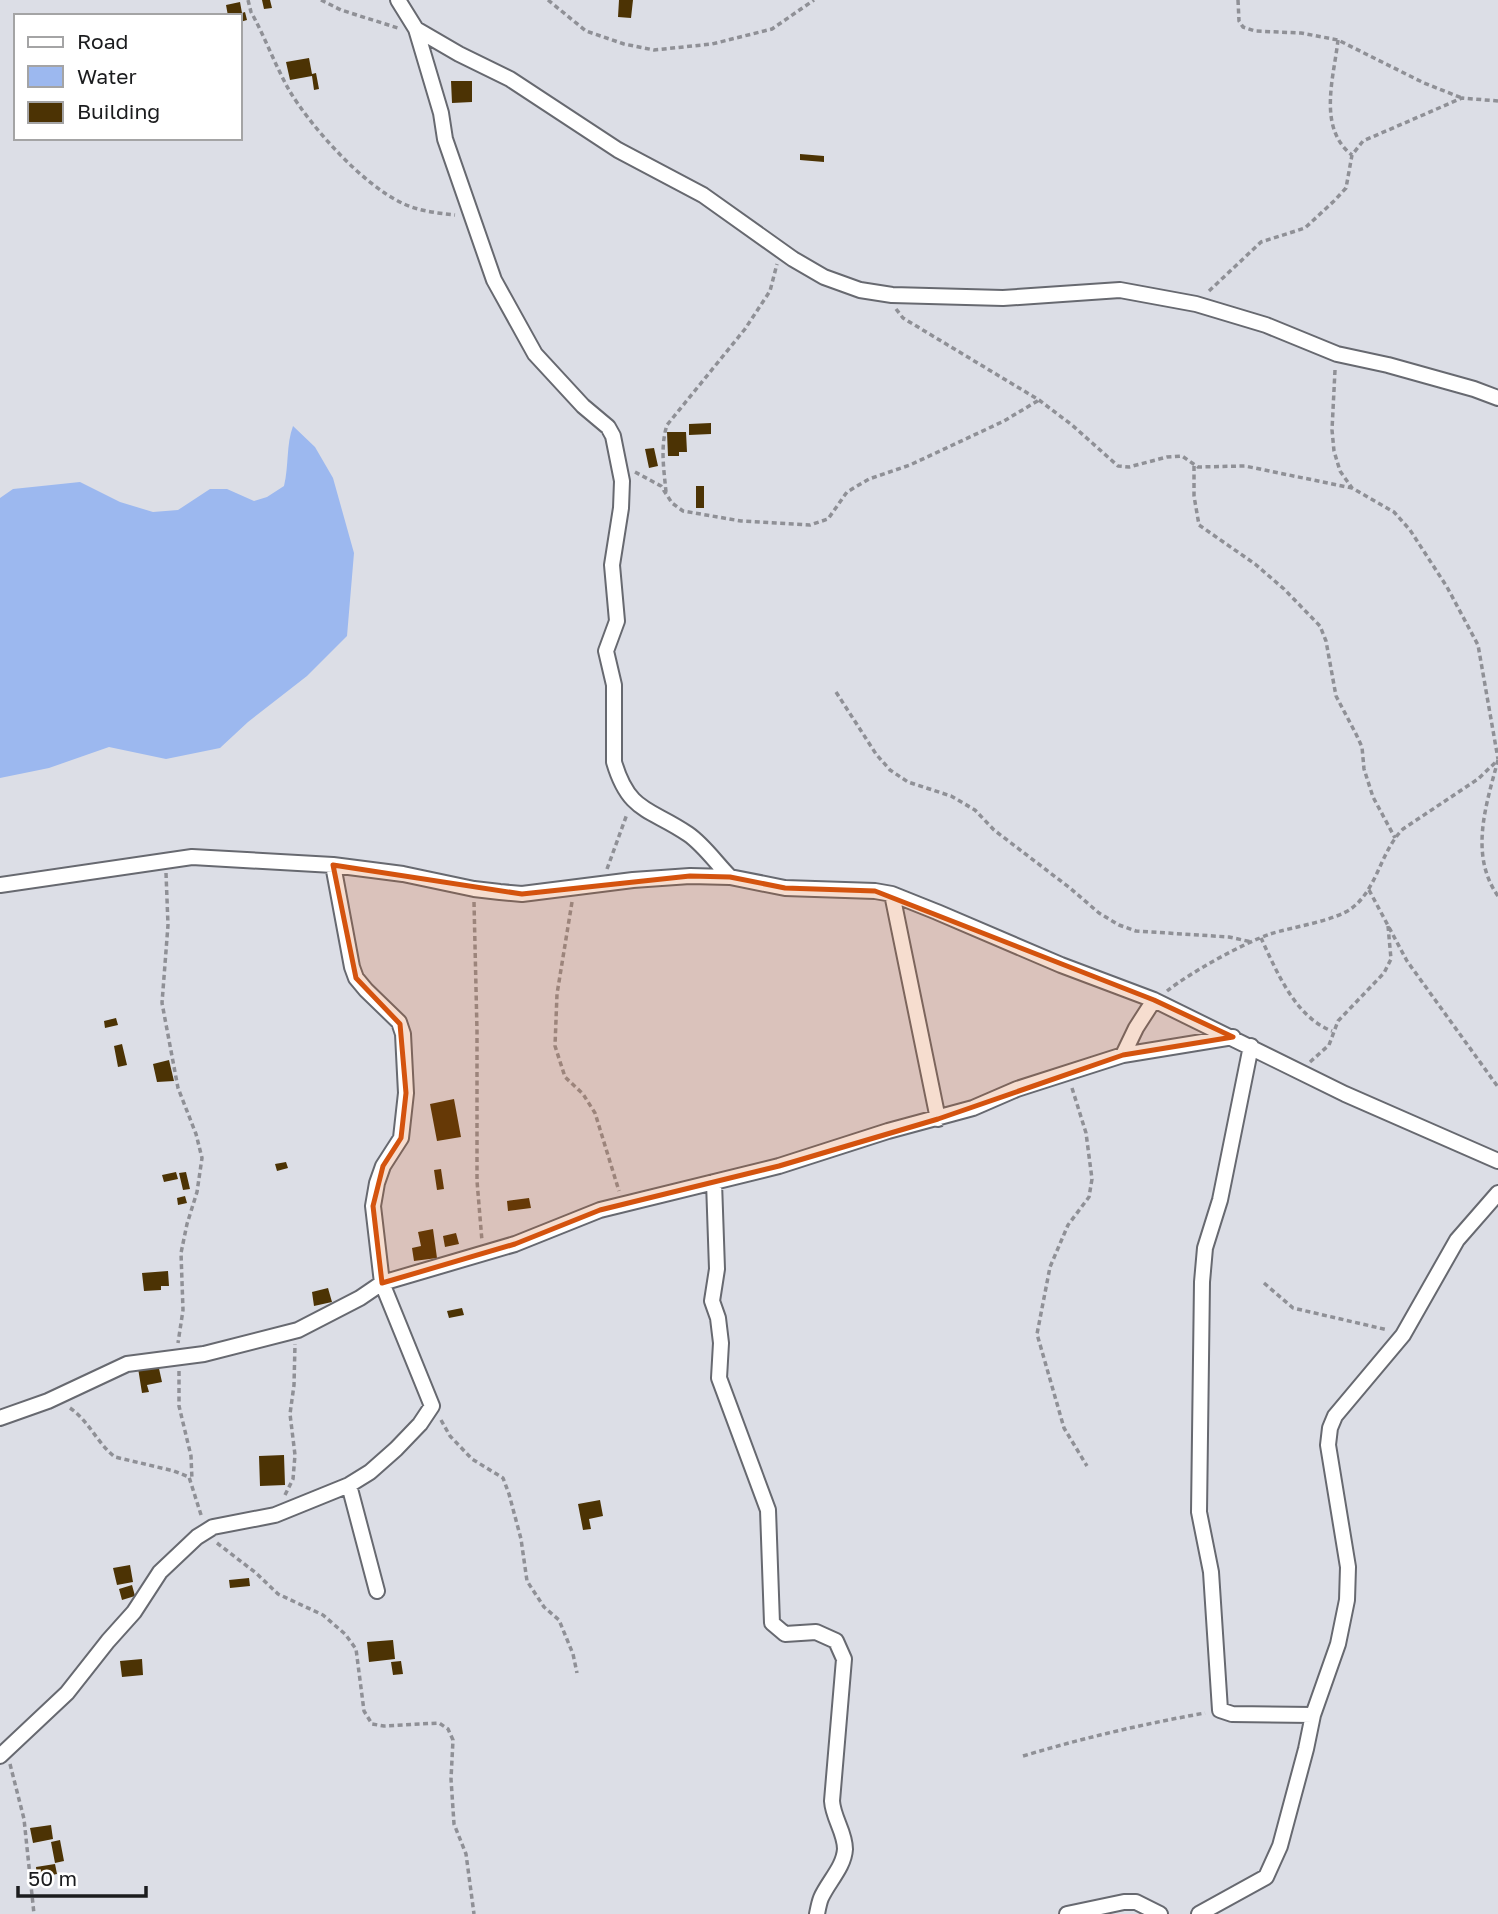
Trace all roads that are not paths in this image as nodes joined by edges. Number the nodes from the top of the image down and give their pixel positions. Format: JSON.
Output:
{"nodes":[{"id":1,"x":398,"y":0,"type":"edge"},
{"id":2,"x":416,"y":29,"type":"junction"},
{"id":3,"x":1498,"y":398,"type":"edge"},
{"id":4,"x":333,"y":865,"type":"junction"},
{"id":5,"x":730,"y":877,"type":"junction"},
{"id":6,"x":0,"y":885,"type":"edge"},
{"id":7,"x":892,"y":894,"type":"junction"},
{"id":8,"x":1154,"y":1000,"type":"junction"},
{"id":9,"x":1233,"y":1037,"type":"junction"},
{"id":10,"x":1251,"y":1046,"type":"junction"},
{"id":11,"x":1123,"y":1055,"type":"junction"},
{"id":12,"x":938,"y":1119,"type":"junction"},
{"id":13,"x":1498,"y":1161,"type":"edge"},
{"id":14,"x":714,"y":1182,"type":"junction"},
{"id":15,"x":1498,"y":1193,"type":"edge"},
{"id":16,"x":382,"y":1283,"type":"junction"},
{"id":17,"x":0,"y":1418,"type":"edge"},
{"id":18,"x":349,"y":1485,"type":"junction"},
{"id":19,"x":377,"y":1591,"type":"dead end"},
{"id":20,"x":1313,"y":1715,"type":"junction"},
{"id":21,"x":3,"y":1753,"type":"edge"},
{"id":22,"x":817,"y":1914,"type":"edge"},
{"id":23,"x":1067,"y":1914,"type":"edge"},
{"id":24,"x":1160,"y":1914,"type":"edge"},
{"id":25,"x":1199,"y":1914,"type":"edge"}],
"edges":[{"from":1,"to":2,"type":"street"},
{"from":2,"to":3,"type":"street"},
{"from":2,"to":5,"type":"street"},
{"from":4,"to":5,"type":"street"},
{"from":4,"to":6,"type":"street"},
{"from":4,"to":16,"type":"street"},
{"from":5,"to":7,"type":"street"},
{"from":7,"to":8,"type":"street"},
{"from":7,"to":12,"type":"street"},
{"from":8,"to":9,"type":"street"},
{"from":8,"to":11,"type":"street"},
{"from":9,"to":10,"type":"street"},
{"from":9,"to":11,"type":"street"},
{"from":10,"to":13,"type":"street"},
{"from":10,"to":20,"type":"street"},
{"from":11,"to":12,"type":"street"},
{"from":12,"to":14,"type":"street"},
{"from":14,"to":16,"type":"street"},
{"from":14,"to":22,"type":"street"},
{"from":15,"to":20,"type":"street"},
{"from":16,"to":17,"type":"street"},
{"from":16,"to":18,"type":"street"},
{"from":18,"to":19,"type":"street"},
{"from":18,"to":21,"type":"street"},
{"from":20,"to":25,"type":"street"},
{"from":23,"to":24,"type":"street"}]}
